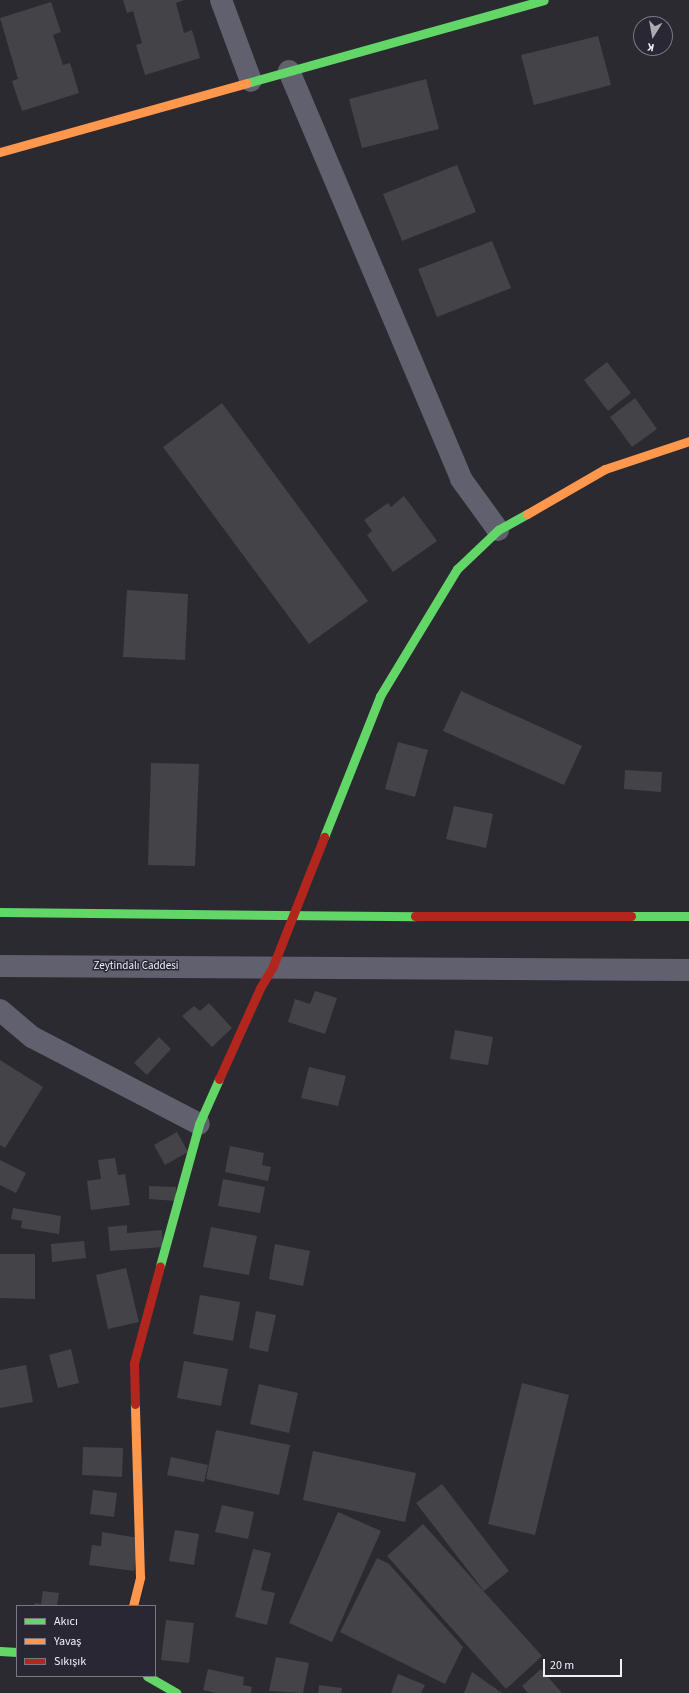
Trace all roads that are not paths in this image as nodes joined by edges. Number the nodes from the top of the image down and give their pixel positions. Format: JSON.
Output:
{"nodes":[{"id":1,"x":221,"y":0,"type":"edge"},
{"id":2,"x":544,"y":0,"type":"edge"},
{"id":3,"x":289,"y":71,"type":"junction"},
{"id":4,"x":251,"y":81,"type":"junction"},
{"id":5,"x":0,"y":152,"type":"edge"},
{"id":6,"x":689,"y":441,"type":"edge"},
{"id":7,"x":498,"y":530,"type":"junction"},
{"id":8,"x":0,"y":912,"type":"edge"},
{"id":9,"x":293,"y":916,"type":"junction"},
{"id":10,"x":689,"y":916,"type":"edge"},
{"id":11,"x":0,"y":966,"type":"edge"},
{"id":12,"x":272,"y":966,"type":"junction"},
{"id":13,"x":689,"y":970,"type":"edge"},
{"id":14,"x":0,"y":1010,"type":"edge"},
{"id":15,"x":199,"y":1124,"type":"junction"},
{"id":16,"x":133,"y":1605,"type":"edge"},
{"id":17,"x":0,"y":1651,"type":"edge"},
{"id":18,"x":16,"y":1652,"type":"edge"},
{"id":19,"x":149,"y":1677,"type":"edge"},
{"id":20,"x":176,"y":1693,"type":"edge"}],
"edges":[{"from":1,"to":4,"type":"street"},
{"from":2,"to":3,"type":"street"},
{"from":3,"to":4,"type":"street"},
{"from":3,"to":7,"type":"street"},
{"from":4,"to":5,"type":"street"},
{"from":6,"to":7,"type":"street"},
{"from":7,"to":9,"type":"street"},
{"from":8,"to":9,"type":"street"},
{"from":9,"to":10,"type":"street"},
{"from":9,"to":12,"type":"street"},
{"from":11,"to":12,"type":"street","name":"Zeytindalı Caddesi"},
{"from":12,"to":13,"type":"street","name":"Zeytindalı Caddesi"},
{"from":12,"to":15,"type":"street"},
{"from":14,"to":15,"type":"street"},
{"from":15,"to":16,"type":"street"},
{"from":17,"to":18,"type":"street"},
{"from":19,"to":20,"type":"street"}]}
